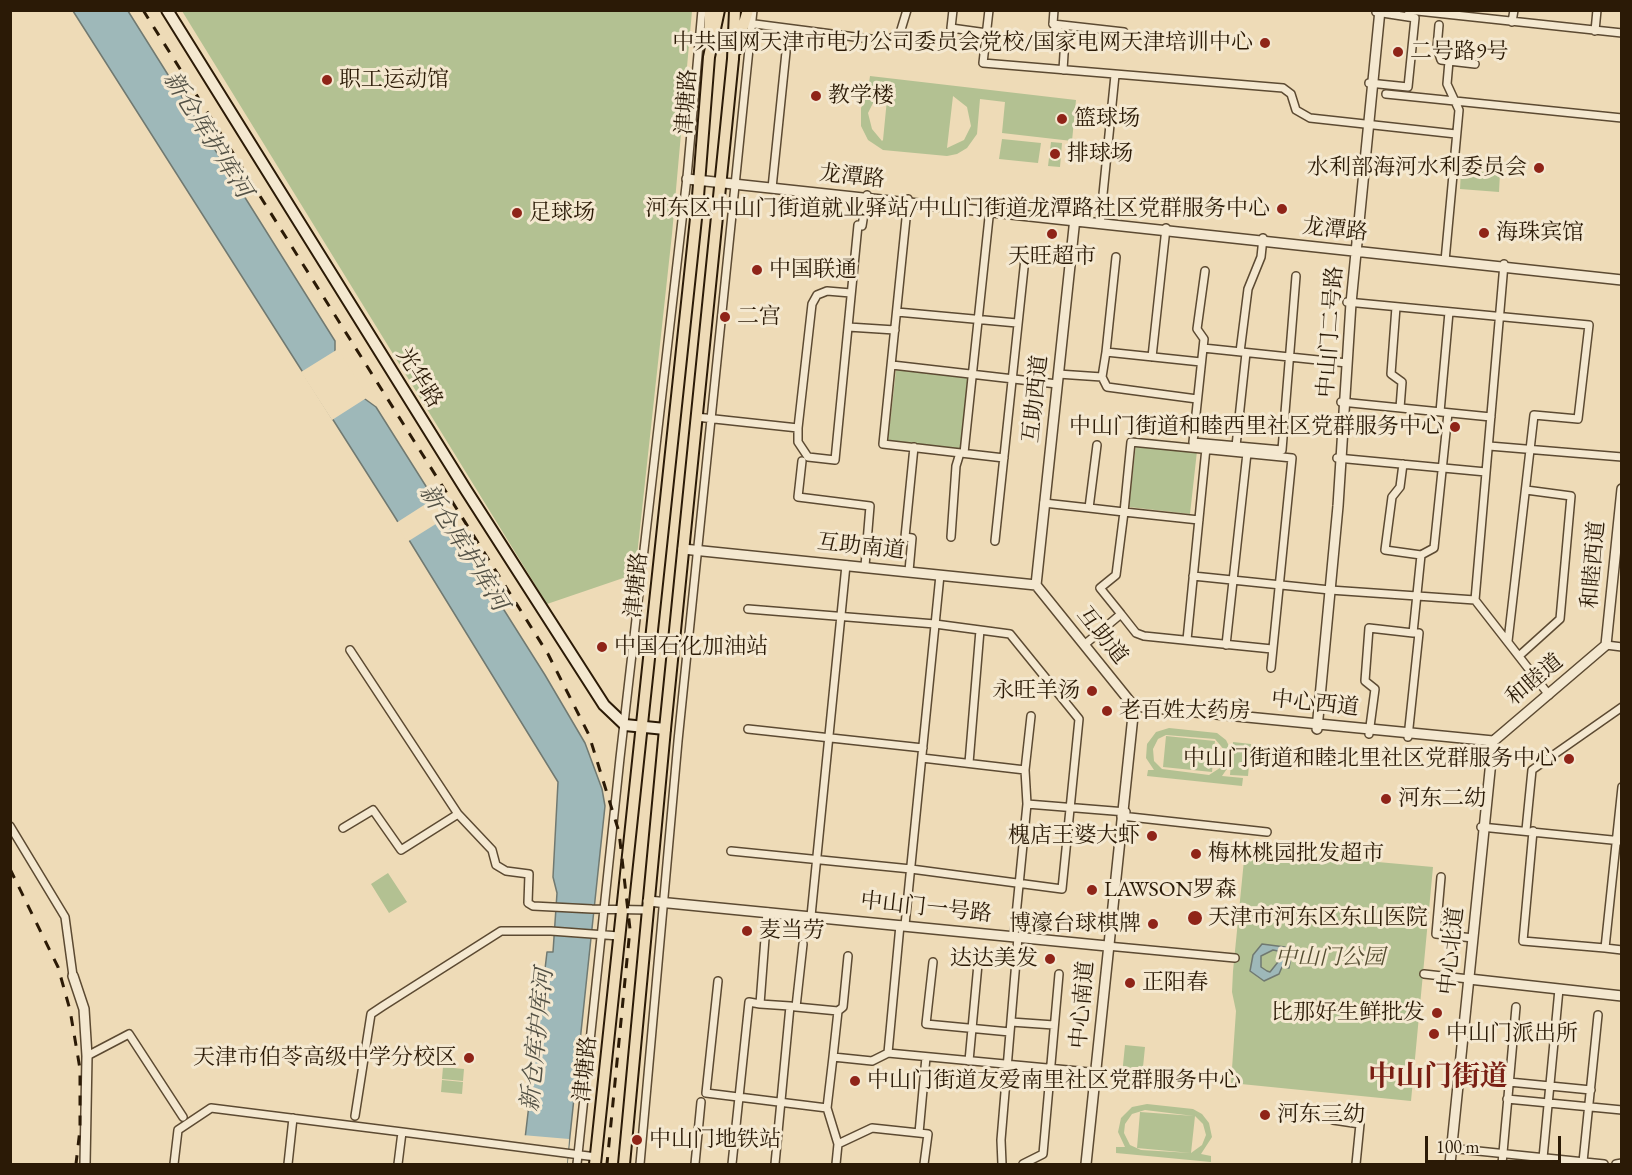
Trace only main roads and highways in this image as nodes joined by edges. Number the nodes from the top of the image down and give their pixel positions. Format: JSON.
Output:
{"nodes":[{"id":1,"x":167,"y":10,"type":"edge"},
{"id":2,"x":710,"y":10,"type":"edge"},
{"id":3,"x":719,"y":10,"type":"edge"},
{"id":4,"x":735,"y":10,"type":"edge"},
{"id":5,"x":751,"y":10,"type":"edge"},
{"id":6,"x":709,"y":57,"type":"junction"},
{"id":7,"x":733,"y":59,"type":"junction"},
{"id":8,"x":643,"y":727,"type":"junction"},
{"id":9,"x":665,"y":729,"type":"junction"},
{"id":10,"x":596,"y":1161,"type":"edge"},
{"id":11,"x":624,"y":1164,"type":"edge"}],
"edges":[{"from":1,"to":8,"type":"main road","name":"光华路"},
{"from":2,"to":6,"type":"main road"},
{"from":3,"to":6,"type":"main road","name":"津塘路"},
{"from":4,"to":7,"type":"main road","name":"津塘路"},
{"from":5,"to":7,"type":"main road"},
{"from":6,"to":8,"type":"main road","name":"津塘路"},
{"from":7,"to":9,"type":"main road","name":"津塘路"},
{"from":8,"to":9,"type":"main road"},
{"from":8,"to":10,"type":"main road","name":"津塘路"},
{"from":9,"to":11,"type":"main road","name":"津塘路"}]}
